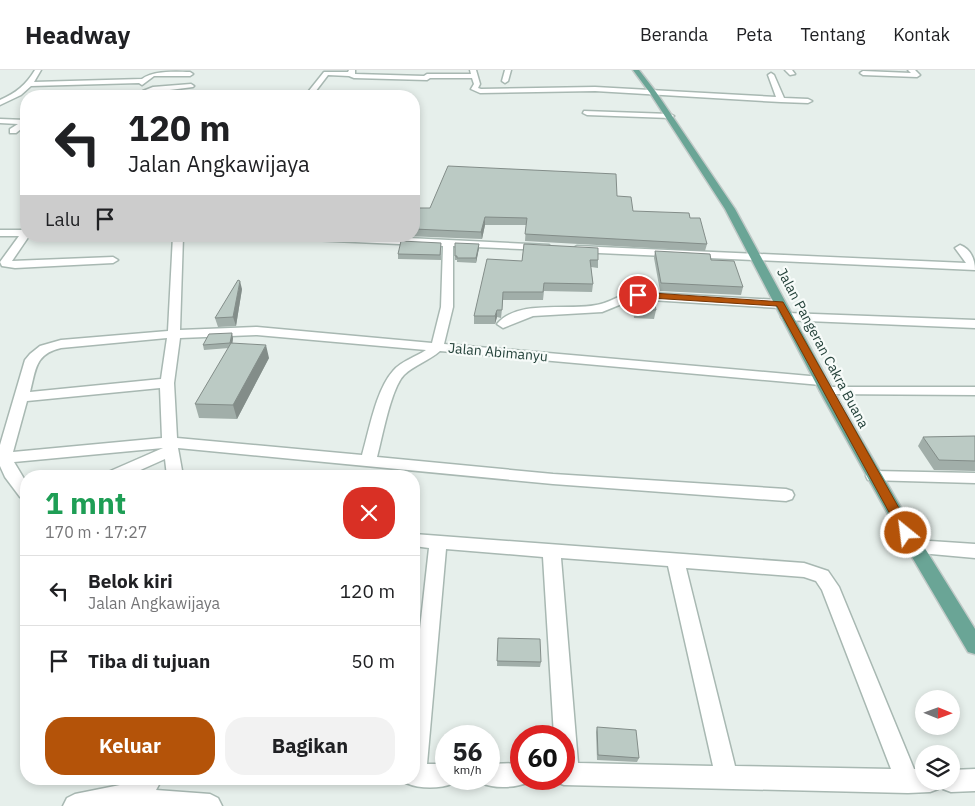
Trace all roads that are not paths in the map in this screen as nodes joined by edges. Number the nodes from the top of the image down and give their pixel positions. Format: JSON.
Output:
{"nodes":[{"id":1,"x":38,"y":70,"type":"edge"},
{"id":2,"x":508,"y":70,"type":"edge"},
{"id":3,"x":636,"y":70,"type":"edge"},
{"id":4,"x":911,"y":70,"type":"edge"},
{"id":5,"x":190,"y":72,"type":"edge"},
{"id":6,"x":352,"y":72,"type":"edge"},
{"id":7,"x":473,"y":73,"type":"edge"},
{"id":8,"x":862,"y":73,"type":"dead end"},
{"id":9,"x":426,"y":75,"type":"edge"},
{"id":10,"x":774,"y":78,"type":"dead end"},
{"id":11,"x":505,"y":81,"type":"dead end"},
{"id":12,"x":31,"y":84,"type":"junction"},
{"id":13,"x":417,"y":85,"type":"dead end"},
{"id":14,"x":191,"y":86,"type":"junction"},
{"id":15,"x":214,"y":87,"type":"dead end"},
{"id":16,"x":25,"y":90,"type":"edge"},
{"id":17,"x":155,"y":90,"type":"edge"},
{"id":18,"x":191,"y":90,"type":"edge"},
{"id":19,"x":213,"y":90,"type":"edge"},
{"id":20,"x":314,"y":90,"type":"edge"},
{"id":21,"x":653,"y":92,"type":"junction"},
{"id":22,"x":20,"y":94,"type":"edge"},
{"id":23,"x":781,"y":100,"type":"junction"},
{"id":24,"x":808,"y":101,"type":"dead end"},
{"id":25,"x":0,"y":103,"type":"edge"},
{"id":26,"x":587,"y":113,"type":"dead end"},
{"id":27,"x":670,"y":116,"type":"junction"},
{"id":28,"x":0,"y":121,"type":"edge"},
{"id":29,"x":20,"y":122,"type":"edge"},
{"id":30,"x":20,"y":126,"type":"edge"},
{"id":31,"x":13,"y":131,"type":"dead end"},
{"id":32,"x":20,"y":232,"type":"edge"},
{"id":33,"x":0,"y":233,"type":"edge"},
{"id":34,"x":20,"y":240,"type":"edge"},
{"id":35,"x":420,"y":241,"type":"edge"},
{"id":36,"x":178,"y":242,"type":"edge"},
{"id":37,"x":448,"y":242,"type":"junction"},
{"id":38,"x":960,"y":248,"type":"dead end"},
{"id":39,"x":756,"y":259,"type":"junction"},
{"id":40,"x":113,"y":260,"type":"dead end"},
{"id":41,"x":975,"y":268,"type":"edge"},
{"id":42,"x":780,"y":304,"type":"junction"},
{"id":43,"x":787,"y":317,"type":"junction"},
{"id":44,"x":503,"y":324,"type":"dead end"},
{"id":45,"x":975,"y":324,"type":"edge"},
{"id":46,"x":174,"y":334,"type":"junction"},
{"id":47,"x":437,"y":347,"type":"junction"},
{"id":48,"x":167,"y":384,"type":"junction"},
{"id":49,"x":824,"y":386,"type":"junction"},
{"id":50,"x":975,"y":391,"type":"edge"},
{"id":51,"x":21,"y":397,"type":"junction"},
{"id":52,"x":171,"y":446,"type":"junction"},
{"id":53,"x":2,"y":458,"type":"edge"},
{"id":54,"x":368,"y":460,"type":"junction"},
{"id":55,"x":125,"y":470,"type":"edge"},
{"id":56,"x":174,"y":470,"type":"edge"},
{"id":57,"x":874,"y":476,"type":"junction"},
{"id":58,"x":975,"y":478,"type":"edge"},
{"id":59,"x":20,"y":485,"type":"edge"},
{"id":60,"x":786,"y":495,"type":"dead end"},
{"id":61,"x":420,"y":540,"type":"edge"},
{"id":62,"x":438,"y":542,"type":"junction"},
{"id":63,"x":914,"y":547,"type":"junction"},
{"id":64,"x":551,"y":550,"type":"junction"},
{"id":65,"x":975,"y":551,"type":"edge"},
{"id":66,"x":675,"y":560,"type":"junction"},
{"id":67,"x":975,"y":646,"type":"edge"},
{"id":68,"x":420,"y":717,"type":"edge"},
{"id":69,"x":563,"y":725,"type":"edge"},
{"id":70,"x":915,"y":773,"type":"edge"},
{"id":71,"x":435,"y":774,"type":"edge"},
{"id":72,"x":575,"y":774,"type":"edge"},
{"id":73,"x":420,"y":775,"type":"edge"},
{"id":74,"x":727,"y":778,"type":"junction"},
{"id":75,"x":975,"y":780,"type":"edge"},
{"id":76,"x":960,"y":781,"type":"edge"},
{"id":77,"x":915,"y":782,"type":"edge"},
{"id":78,"x":144,"y":786,"type":"edge"},
{"id":79,"x":75,"y":806,"type":"edge"},
{"id":80,"x":210,"y":806,"type":"edge"}],
"edges":[{"from":1,"to":12,"type":"street"},
{"from":2,"to":11,"type":"street"},
{"from":3,"to":21,"type":"main road","name":"Jalan Pangeran Cakra Buana"},
{"from":4,"to":8,"type":"street"},
{"from":5,"to":12,"type":"street"},
{"from":5,"to":14,"type":"street"},
{"from":6,"to":9,"type":"street"},
{"from":6,"to":20,"type":"street"},
{"from":7,"to":9,"type":"street"},
{"from":7,"to":21,"type":"street"},
{"from":9,"to":13,"type":"street"},
{"from":10,"to":23,"type":"street"},
{"from":12,"to":16,"type":"street"},
{"from":14,"to":17,"type":"street"},
{"from":14,"to":18,"type":"street"},
{"from":15,"to":19,"type":"street"},
{"from":21,"to":23,"type":"street"},
{"from":21,"to":27,"type":"main road","name":"Jalan Pangeran Cakra Buana"},
{"from":22,"to":25,"type":"street"},
{"from":23,"to":24,"type":"street"},
{"from":26,"to":27,"type":"street"},
{"from":27,"to":39,"type":"main road","name":"Jalan Pangeran Cakra Buana"},
{"from":28,"to":29,"type":"street"},
{"from":30,"to":31,"type":"street"},
{"from":32,"to":33,"type":"street"},
{"from":34,"to":40,"type":"street"},
{"from":35,"to":37,"type":"street"},
{"from":36,"to":46,"type":"street"},
{"from":37,"to":39,"type":"street"},
{"from":37,"to":47,"type":"street"},
{"from":38,"to":41,"type":"street"},
{"from":39,"to":41,"type":"street"},
{"from":39,"to":42,"type":"main road","name":"Jalan Pangeran Cakra Buana"},
{"from":42,"to":43,"type":"main road","name":"Jalan Pangeran Cakra Buana"},
{"from":42,"to":44,"type":"street"},
{"from":43,"to":45,"type":"street"},
{"from":43,"to":49,"type":"main road","name":"Jalan Pangeran Cakra Buana"},
{"from":46,"to":47,"type":"street","name":"Jalan Abimanyu"},
{"from":46,"to":48,"type":"street"},
{"from":46,"to":51,"type":"street","name":"Jalan Abimanyu"},
{"from":47,"to":49,"type":"street","name":"Jalan Abimanyu"},
{"from":47,"to":54,"type":"street"},
{"from":48,"to":51,"type":"street"},
{"from":48,"to":52,"type":"street"},
{"from":49,"to":50,"type":"street","name":"Jalan Abimanyu"},
{"from":49,"to":57,"type":"main road","name":"Jalan Pangeran Cakra Buana"},
{"from":51,"to":53,"type":"street","name":"Jalan Abimanyu"},
{"from":52,"to":53,"type":"street"},
{"from":52,"to":54,"type":"street"},
{"from":52,"to":55,"type":"street"},
{"from":52,"to":56,"type":"street"},
{"from":53,"to":59,"type":"street"},
{"from":54,"to":60,"type":"street"},
{"from":57,"to":58,"type":"street"},
{"from":57,"to":63,"type":"main road","name":"Jalan Pangeran Cakra Buana"},
{"from":61,"to":62,"type":"street"},
{"from":62,"to":64,"type":"street"},
{"from":62,"to":68,"type":"street"},
{"from":63,"to":65,"type":"street"},
{"from":63,"to":67,"type":"main road","name":"Jalan Pangeran Cakra Buana"},
{"from":64,"to":66,"type":"street"},
{"from":64,"to":69,"type":"street"},
{"from":66,"to":70,"type":"street"},
{"from":66,"to":74,"type":"street"},
{"from":71,"to":73,"type":"street"},
{"from":72,"to":74,"type":"street"},
{"from":74,"to":77,"type":"street"},
{"from":75,"to":76,"type":"street"},
{"from":78,"to":79,"type":"street"},
{"from":78,"to":80,"type":"street"}]}
